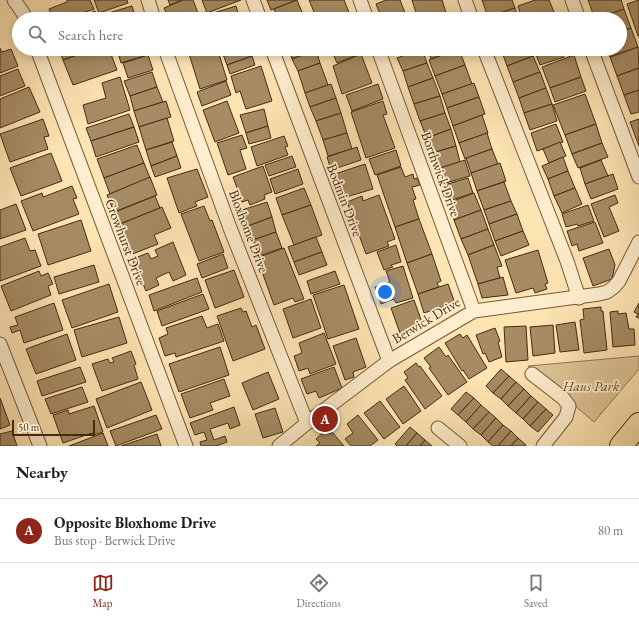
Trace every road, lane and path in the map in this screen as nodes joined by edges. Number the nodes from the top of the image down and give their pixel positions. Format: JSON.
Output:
{"nodes":[{"id":1,"x":14,"y":0,"type":"edge"},
{"id":2,"x":148,"y":0,"type":"edge"},
{"id":3,"x":253,"y":0,"type":"edge"},
{"id":4,"x":360,"y":0,"type":"edge"},
{"id":5,"x":465,"y":0,"type":"edge"},
{"id":6,"x":572,"y":0,"type":"edge"},
{"id":7,"x":22,"y":12,"type":"edge"},
{"id":8,"x":152,"y":12,"type":"edge"},
{"id":9,"x":257,"y":12,"type":"edge"},
{"id":10,"x":364,"y":12,"type":"edge"},
{"id":11,"x":469,"y":12,"type":"edge"},
{"id":12,"x":576,"y":12,"type":"edge"},
{"id":13,"x":40,"y":56,"type":"edge"},
{"id":14,"x":168,"y":56,"type":"edge"},
{"id":15,"x":275,"y":56,"type":"edge"},
{"id":16,"x":381,"y":56,"type":"edge"},
{"id":17,"x":487,"y":56,"type":"edge"},
{"id":18,"x":593,"y":56,"type":"edge"},
{"id":19,"x":639,"y":177,"type":"edge"},
{"id":20,"x":639,"y":242,"type":"edge"},
{"id":21,"x":579,"y":298,"type":"junction"},
{"id":22,"x":474,"y":311,"type":"junction"},
{"id":23,"x":0,"y":344,"type":"edge"},
{"id":24,"x":389,"y":361,"type":"junction"},
{"id":25,"x":532,"y":374,"type":"dead end"},
{"id":26,"x":307,"y":423,"type":"junction"},
{"id":27,"x":639,"y":424,"type":"edge"},
{"id":28,"x":438,"y":428,"type":"dead end"},
{"id":29,"x":40,"y":446,"type":"edge"},
{"id":30,"x":186,"y":446,"type":"edge"},
{"id":31,"x":279,"y":446,"type":"edge"},
{"id":32,"x":460,"y":446,"type":"edge"},
{"id":33,"x":543,"y":446,"type":"edge"},
{"id":34,"x":621,"y":446,"type":"edge"}],
"edges":[{"from":1,"to":7,"type":"street"},
{"from":2,"to":8,"type":"street"},
{"from":3,"to":9,"type":"street"},
{"from":4,"to":10,"type":"street"},
{"from":5,"to":11,"type":"street"},
{"from":6,"to":12,"type":"street"},
{"from":13,"to":30,"type":"street","name":"Crowhurst Drive"},
{"from":14,"to":26,"type":"street","name":"Bloxhome Drive"},
{"from":15,"to":24,"type":"street","name":"Bodmin Drive"},
{"from":16,"to":22,"type":"street","name":"Borthwick Drive"},
{"from":17,"to":21,"type":"street"},
{"from":18,"to":19,"type":"street"},
{"from":20,"to":21,"type":"street","name":"Berwick Drive"},
{"from":21,"to":22,"type":"street","name":"Berwick Drive"},
{"from":22,"to":24,"type":"street","name":"Berwick Drive"},
{"from":23,"to":29,"type":"street"},
{"from":24,"to":26,"type":"street","name":"Berwick Drive"},
{"from":25,"to":33,"type":"street"},
{"from":26,"to":31,"type":"street","name":"Berwick Drive"},
{"from":27,"to":34,"type":"highway"},
{"from":28,"to":32,"type":"street"}]}
